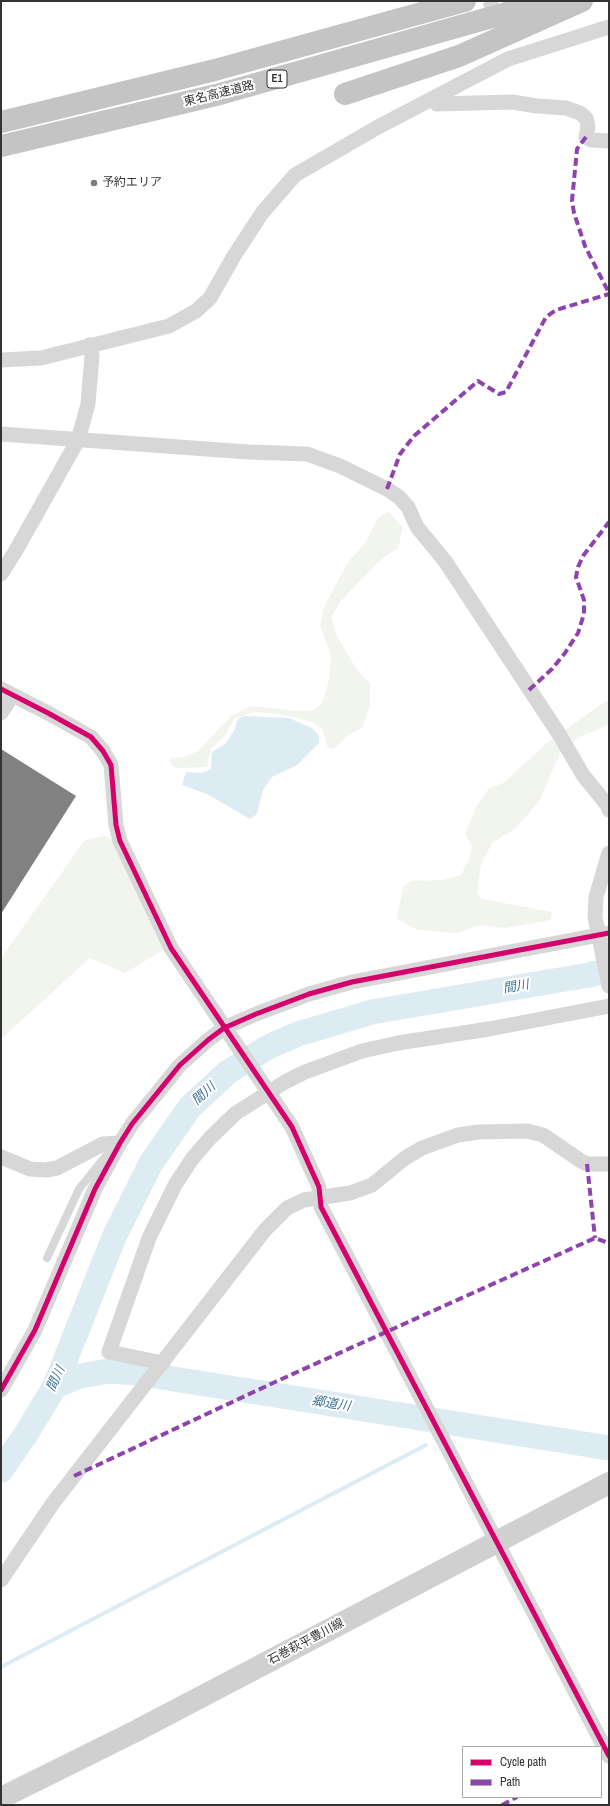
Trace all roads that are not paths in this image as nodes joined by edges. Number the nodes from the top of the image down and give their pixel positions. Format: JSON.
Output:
{"nodes":[{"id":1,"x":465,"y":1,"type":"edge"},
{"id":2,"x":549,"y":1,"type":"edge"},
{"id":3,"x":582,"y":1,"type":"edge"},
{"id":4,"x":609,"y":27,"type":"edge"},
{"id":5,"x":345,"y":94,"type":"dead end"},
{"id":6,"x":432,"y":98,"type":"junction"},
{"id":7,"x":1,"y":122,"type":"edge"},
{"id":8,"x":609,"y":141,"type":"edge"},
{"id":9,"x":1,"y":146,"type":"edge"},
{"id":10,"x":90,"y":346,"type":"junction"},
{"id":11,"x":1,"y":360,"type":"edge"},
{"id":12,"x":1,"y":434,"type":"edge"},
{"id":13,"x":78,"y":440,"type":"junction"},
{"id":14,"x":1,"y":574,"type":"edge"},
{"id":15,"x":7,"y":692,"type":"edge"},
{"id":16,"x":1,"y":714,"type":"edge"},
{"id":17,"x":609,"y":807,"type":"edge"},
{"id":18,"x":609,"y":853,"type":"edge"},
{"id":19,"x":602,"y":936,"type":"edge"},
{"id":20,"x":609,"y":986,"type":"edge"},
{"id":21,"x":609,"y":1006,"type":"edge"},
{"id":22,"x":226,"y":1031,"type":"junction"},
{"id":23,"x":265,"y":1090,"type":"junction"},
{"id":24,"x":116,"y":1143,"type":"junction"},
{"id":25,"x":1,"y":1156,"type":"edge"},
{"id":26,"x":609,"y":1164,"type":"edge"},
{"id":27,"x":320,"y":1197,"type":"junction"},
{"id":28,"x":47,"y":1258,"type":"dead end"},
{"id":29,"x":162,"y":1364,"type":"junction"},
{"id":30,"x":1,"y":1390,"type":"edge"},
{"id":31,"x":609,"y":1483,"type":"edge"},
{"id":32,"x":496,"y":1543,"type":"junction"},
{"id":33,"x":1,"y":1580,"type":"edge"},
{"id":34,"x":609,"y":1756,"type":"edge"},
{"id":35,"x":1,"y":1798,"type":"edge"}],
"edges":[{"from":1,"to":7,"type":"highway","name":"東名高速道路","number":"E1"},
{"from":2,"to":9,"type":"highway","name":"東名高速道路","number":"E1"},
{"from":3,"to":5,"type":"highway"},
{"from":4,"to":6,"type":"street"},
{"from":6,"to":8,"type":"street"},
{"from":6,"to":10,"type":"street"},
{"from":10,"to":11,"type":"street"},
{"from":10,"to":13,"type":"street"},
{"from":12,"to":13,"type":"street"},
{"from":13,"to":14,"type":"street"},
{"from":13,"to":17,"type":"street"},
{"from":15,"to":16,"type":"street"},
{"from":15,"to":22,"type":"street"},
{"from":18,"to":19,"type":"street"},
{"from":19,"to":20,"type":"street"},
{"from":19,"to":22,"type":"street"},
{"from":21,"to":23,"type":"street"},
{"from":22,"to":23,"type":"street"},
{"from":22,"to":24,"type":"street"},
{"from":23,"to":27,"type":"street"},
{"from":23,"to":29,"type":"street"},
{"from":24,"to":25,"type":"street"},
{"from":24,"to":28,"type":"lane"},
{"from":24,"to":30,"type":"street"},
{"from":26,"to":27,"type":"street"},
{"from":27,"to":29,"type":"street"},
{"from":27,"to":32,"type":"street"},
{"from":29,"to":33,"type":"street"},
{"from":31,"to":32,"type":"main road","name":"石巻萩平豊川線"},
{"from":32,"to":34,"type":"street"},
{"from":32,"to":35,"type":"main road","name":"石巻萩平豊川線"}]}
